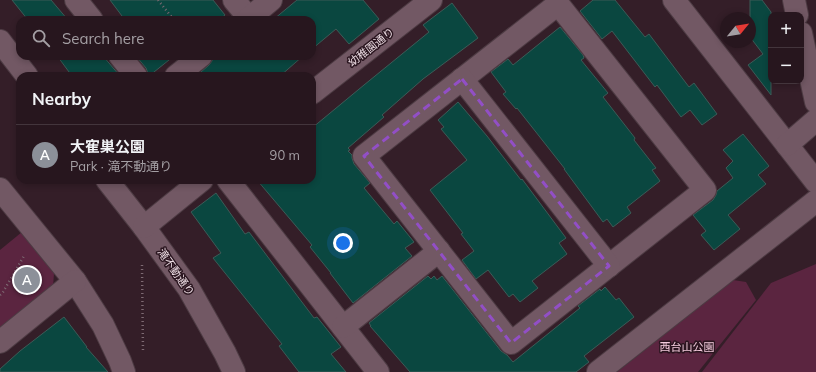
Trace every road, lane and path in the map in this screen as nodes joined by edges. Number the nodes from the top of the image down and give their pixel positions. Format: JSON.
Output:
{"nodes":[{"id":1,"x":76,"y":0,"type":"edge"},
{"id":2,"x":158,"y":0,"type":"edge"},
{"id":3,"x":234,"y":0,"type":"edge"},
{"id":4,"x":272,"y":0,"type":"edge"},
{"id":5,"x":431,"y":0,"type":"edge"},
{"id":6,"x":674,"y":0,"type":"edge"},
{"id":7,"x":794,"y":0,"type":"edge"},
{"id":8,"x":796,"y":12,"type":"edge"},
{"id":9,"x":89,"y":16,"type":"edge"},
{"id":10,"x":171,"y":16,"type":"edge"},
{"id":11,"x":246,"y":16,"type":"edge"},
{"id":12,"x":252,"y":16,"type":"edge"},
{"id":13,"x":0,"y":41,"type":"edge"},
{"id":14,"x":804,"y":47,"type":"edge"},
{"id":15,"x":123,"y":60,"type":"edge"},
{"id":16,"x":196,"y":60,"type":"edge"},
{"id":17,"x":24,"y":72,"type":"edge"},
{"id":18,"x":133,"y":72,"type":"edge"},
{"id":19,"x":181,"y":72,"type":"edge"},
{"id":20,"x":462,"y":79,"type":"junction"},
{"id":21,"x":316,"y":90,"type":"edge"},
{"id":22,"x":816,"y":102,"type":"edge"},
{"id":23,"x":816,"y":120,"type":"edge"},
{"id":24,"x":787,"y":145,"type":"junction"},
{"id":25,"x":816,"y":182,"type":"edge"},
{"id":26,"x":110,"y":184,"type":"edge"},
{"id":27,"x":197,"y":184,"type":"edge"},
{"id":28,"x":231,"y":184,"type":"edge"},
{"id":29,"x":0,"y":189,"type":"edge"},
{"id":30,"x":816,"y":201,"type":"edge"},
{"id":31,"x":144,"y":226,"type":"junction"},
{"id":32,"x":40,"y":238,"type":"junction"},
{"id":33,"x":439,"y":251,"type":"junction"},
{"id":34,"x":142,"y":260,"type":"dead end"},
{"id":35,"x":610,"y":266,"type":"junction"},
{"id":36,"x":74,"y":280,"type":"junction"},
{"id":37,"x":0,"y":295,"type":"edge"},
{"id":38,"x":343,"y":327,"type":"junction"},
{"id":39,"x":0,"y":342,"type":"edge"},
{"id":40,"x":143,"y":359,"type":"dead end"},
{"id":41,"x":124,"y":372,"type":"edge"},
{"id":42,"x":234,"y":372,"type":"edge"},
{"id":43,"x":378,"y":372,"type":"edge"},
{"id":44,"x":598,"y":372,"type":"edge"}],
"edges":[{"from":1,"to":9,"type":"street"},
{"from":2,"to":10,"type":"path"},
{"from":3,"to":11,"type":"street"},
{"from":4,"to":12,"type":"street"},
{"from":5,"to":21,"type":"street","name":"幼稚園通り"},
{"from":6,"to":24,"type":"street"},
{"from":7,"to":8,"type":"street"},
{"from":13,"to":17,"type":"street"},
{"from":14,"to":22,"type":"street"},
{"from":15,"to":18,"type":"street"},
{"from":16,"to":19,"type":"street"},
{"from":20,"to":33,"type":"street"},
{"from":20,"to":35,"type":"street"},
{"from":20,"to":35,"type":"street"},
{"from":23,"to":24,"type":"street"},
{"from":24,"to":25,"type":"street"},
{"from":26,"to":31,"type":"street","name":"滝不動通り"},
{"from":27,"to":31,"type":"street"},
{"from":28,"to":38,"type":"street"},
{"from":29,"to":32,"type":"street"},
{"from":30,"to":44,"type":"street"},
{"from":31,"to":42,"type":"street","name":"滝不動通り"},
{"from":32,"to":36,"type":"street"},
{"from":32,"to":37,"type":"path"},
{"from":33,"to":35,"type":"street"},
{"from":33,"to":38,"type":"street"},
{"from":34,"to":40,"type":"path"},
{"from":36,"to":39,"type":"street"},
{"from":36,"to":41,"type":"street"},
{"from":38,"to":43,"type":"street"}]}
